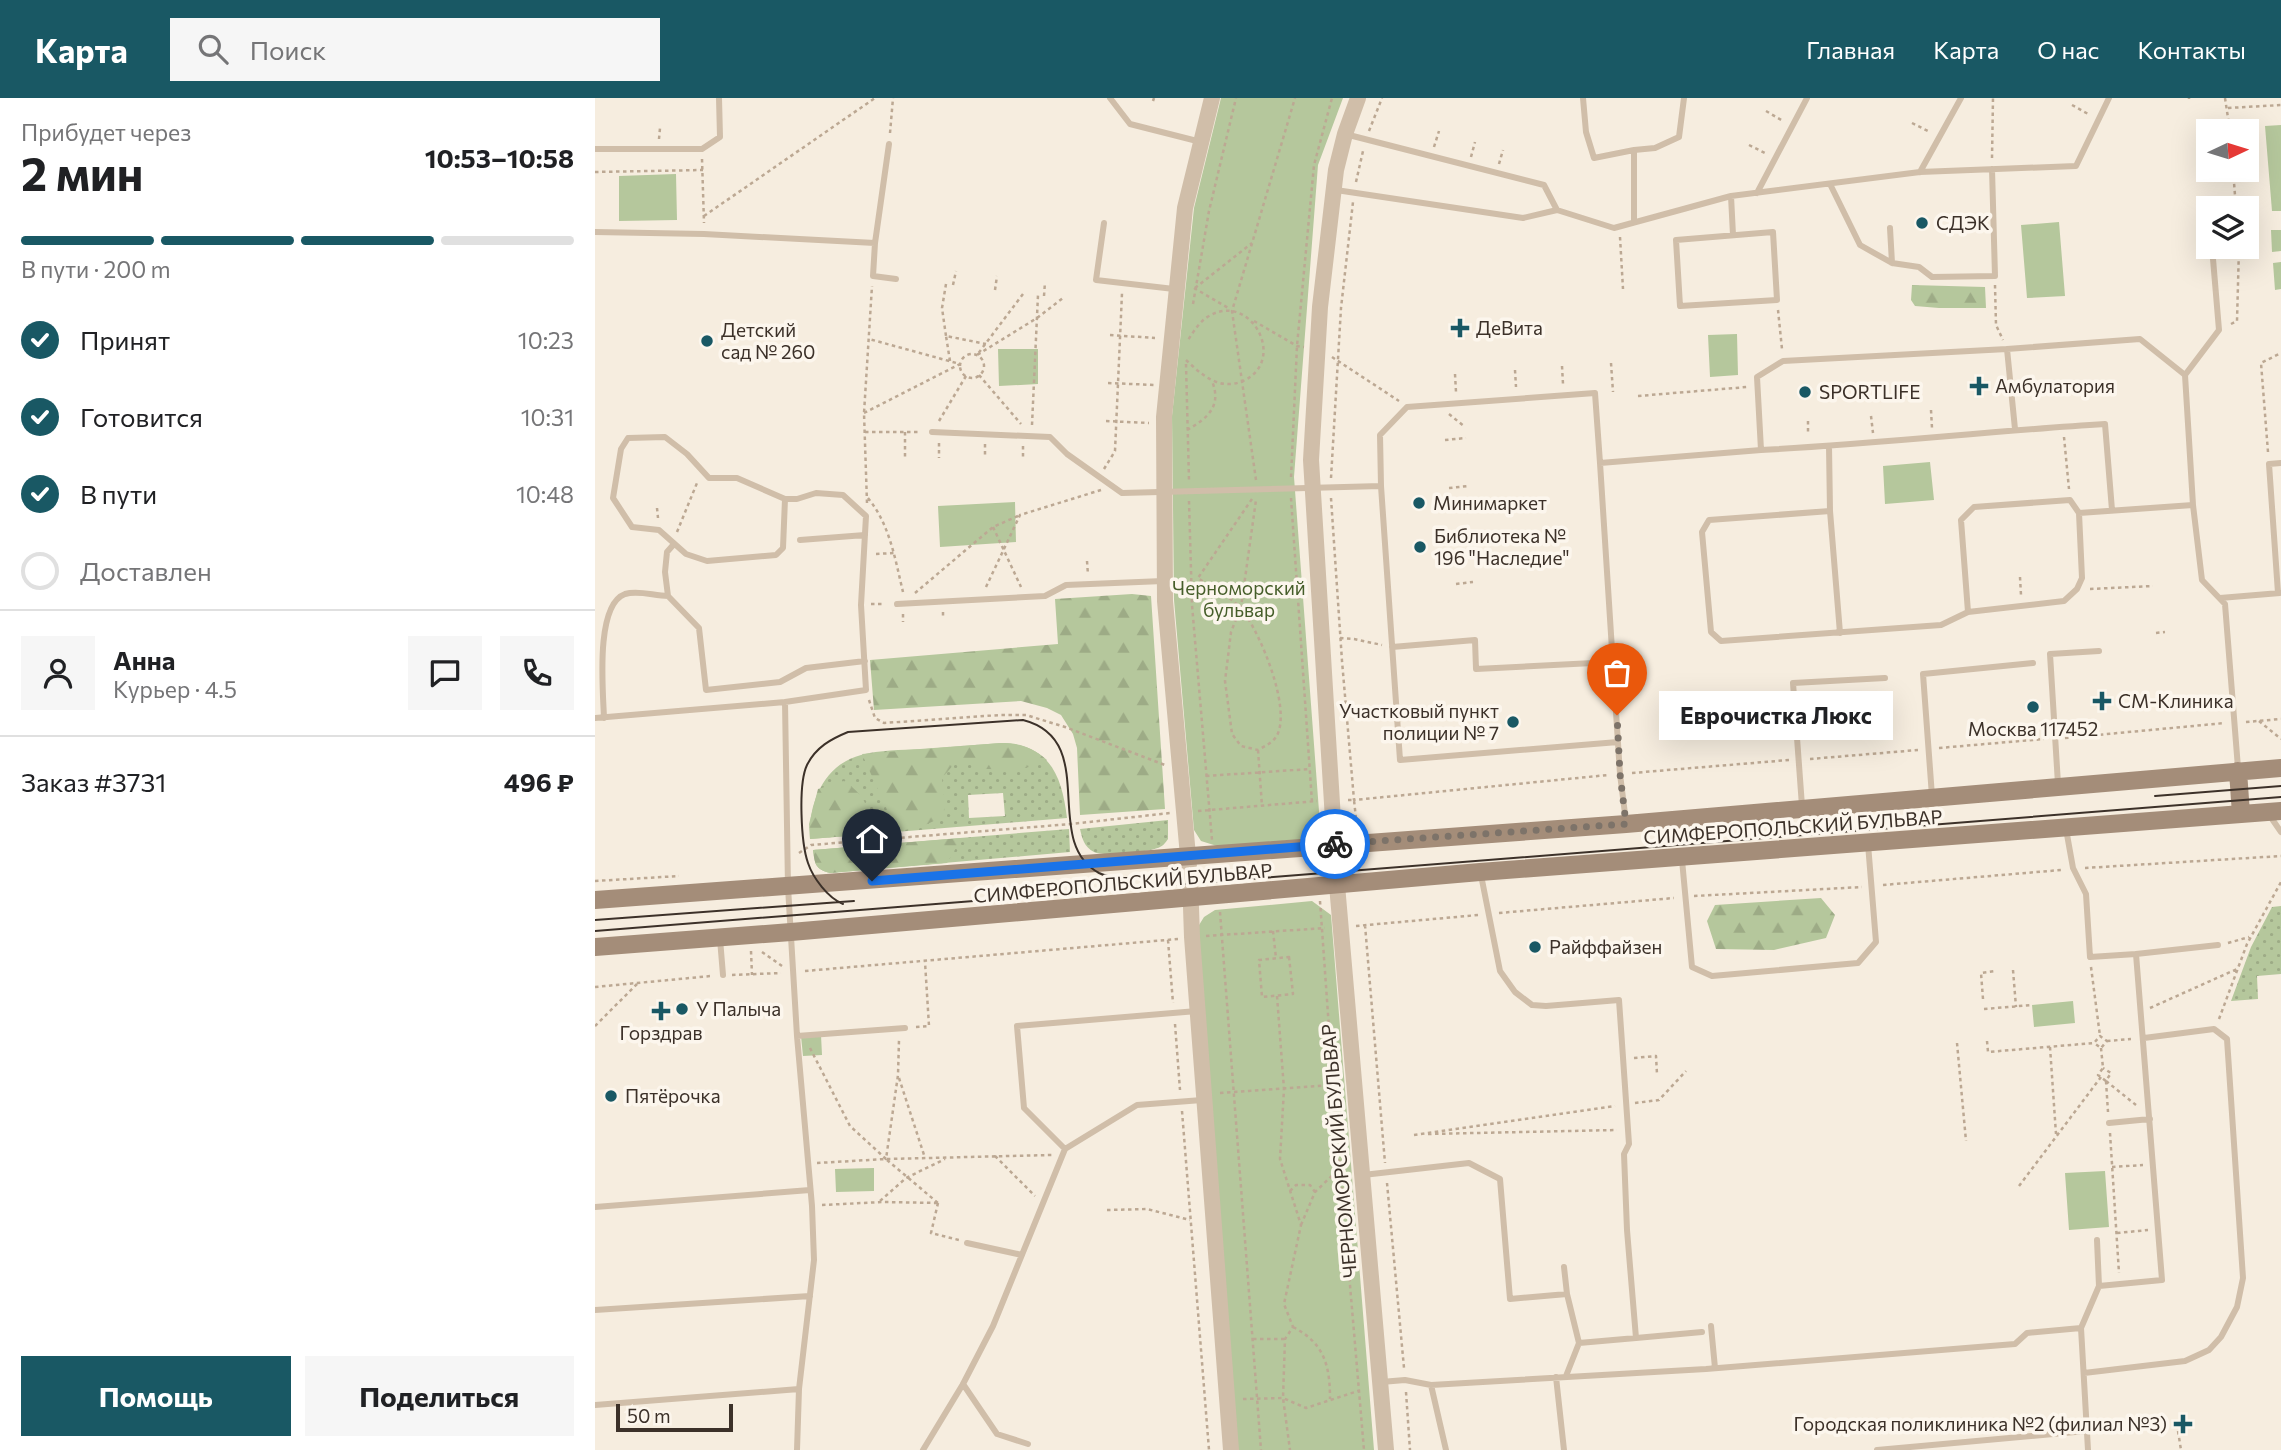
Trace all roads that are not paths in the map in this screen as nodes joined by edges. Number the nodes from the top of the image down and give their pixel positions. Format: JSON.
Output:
{"nodes":[{"id":1,"x":719,"y":98,"type":"edge"},
{"id":2,"x":1110,"y":98,"type":"edge"},
{"id":3,"x":1212,"y":98,"type":"edge"},
{"id":4,"x":1358,"y":98,"type":"edge"},
{"id":5,"x":1583,"y":98,"type":"edge"},
{"id":6,"x":1684,"y":98,"type":"edge"},
{"id":7,"x":1807,"y":98,"type":"edge"},
{"id":8,"x":1961,"y":98,"type":"edge"},
{"id":9,"x":2109,"y":98,"type":"edge"},
{"id":10,"x":1345,"y":134,"type":"junction"},
{"id":11,"x":1201,"y":142,"type":"junction"},
{"id":12,"x":889,"y":144,"type":"road end"},
{"id":13,"x":595,"y":149,"type":"edge"},
{"id":14,"x":1634,"y":150,"type":"junction"},
{"id":15,"x":1992,"y":169,"type":"junction"},
{"id":16,"x":1920,"y":172,"type":"junction"},
{"id":17,"x":1830,"y":184,"type":"junction"},
{"id":18,"x":1334,"y":190,"type":"junction"},
{"id":19,"x":1757,"y":193,"type":"junction"},
{"id":20,"x":1731,"y":196,"type":"junction"},
{"id":21,"x":1556,"y":209,"type":"junction"},
{"id":22,"x":1634,"y":222,"type":"junction"},
{"id":23,"x":1104,"y":223,"type":"dead end"},
{"id":24,"x":1890,"y":228,"type":"dead end"},
{"id":25,"x":595,"y":232,"type":"edge"},
{"id":26,"x":1733,"y":235,"type":"junction"},
{"id":27,"x":876,"y":243,"type":"junction"},
{"id":28,"x":2213,"y":259,"type":"edge"},
{"id":29,"x":1892,"y":263,"type":"junction"},
{"id":30,"x":896,"y":279,"type":"dead end"},
{"id":31,"x":1176,"y":289,"type":"junction"},
{"id":32,"x":2007,"y":349,"type":"junction"},
{"id":33,"x":2185,"y":375,"type":"junction"},
{"id":34,"x":2015,"y":429,"type":"junction"},
{"id":35,"x":935,"y":433,"type":"road end"},
{"id":36,"x":1829,"y":446,"type":"junction"},
{"id":37,"x":1761,"y":450,"type":"junction"},
{"id":38,"x":1600,"y":463,"type":"junction"},
{"id":39,"x":2281,"y":463,"type":"edge"},
{"id":40,"x":1381,"y":486,"type":"junction"},
{"id":41,"x":1312,"y":489,"type":"junction"},
{"id":42,"x":1164,"y":493,"type":"junction"},
{"id":43,"x":785,"y":499,"type":"junction"},
{"id":44,"x":2193,"y":505,"type":"junction"},
{"id":45,"x":2112,"y":510,"type":"junction"},
{"id":46,"x":1830,"y":511,"type":"junction"},
{"id":47,"x":2080,"y":513,"type":"junction"},
{"id":48,"x":865,"y":535,"type":"junction"},
{"id":49,"x":800,"y":540,"type":"dead end"},
{"id":50,"x":673,"y":543,"type":"junction"},
{"id":51,"x":1165,"y":581,"type":"junction"},
{"id":52,"x":2279,"y":593,"type":"edge"},
{"id":53,"x":668,"y":596,"type":"junction"},
{"id":54,"x":2220,"y":598,"type":"junction"},
{"id":55,"x":897,"y":604,"type":"road end"},
{"id":56,"x":1968,"y":612,"type":"junction"},
{"id":57,"x":1840,"y":633,"type":"junction"},
{"id":58,"x":1392,"y":647,"type":"junction"},
{"id":59,"x":2099,"y":651,"type":"dead end"},
{"id":60,"x":865,"y":661,"type":"junction"},
{"id":61,"x":1613,"y":662,"type":"junction"},
{"id":62,"x":2033,"y":663,"type":"dead end"},
{"id":63,"x":1885,"y":678,"type":"dead end"},
{"id":64,"x":785,"y":702,"type":"junction"},
{"id":65,"x":595,"y":718,"type":"edge"},
{"id":66,"x":604,"y":718,"type":"junction"},
{"id":67,"x":1618,"y":742,"type":"junction"},
{"id":68,"x":2281,"y":768,"type":"edge"},
{"id":69,"x":2238,"y":771,"type":"junction"},
{"id":70,"x":2059,"y":786,"type":"junction"},
{"id":71,"x":1932,"y":797,"type":"junction"},
{"id":72,"x":1802,"y":808,"type":"junction"},
{"id":73,"x":2274,"y":812,"type":"edge"},
{"id":74,"x":2241,"y":814,"type":"junction"},
{"id":75,"x":1626,"y":824,"type":"junction"},
{"id":76,"x":2066,"y":827,"type":"junction"},
{"id":77,"x":2281,"y":832,"type":"edge"},
{"id":78,"x":1868,"y":842,"type":"junction"},
{"id":79,"x":1334,"y":844,"type":"junction"},
{"id":80,"x":1187,"y":856,"type":"junction"},
{"id":81,"x":1682,"y":856,"type":"junction"},
{"id":82,"x":1480,"y":872,"type":"junction"},
{"id":83,"x":1337,"y":885,"type":"junction"},
{"id":84,"x":788,"y":887,"type":"junction"},
{"id":85,"x":1191,"y":898,"type":"junction"},
{"id":86,"x":595,"y":900,"type":"edge"},
{"id":87,"x":791,"y":932,"type":"junction"},
{"id":88,"x":719,"y":937,"type":"junction"},
{"id":89,"x":2218,"y":945,"type":"road end"},
{"id":90,"x":595,"y":947,"type":"edge"},
{"id":91,"x":2136,"y":954,"type":"junction"},
{"id":92,"x":723,"y":975,"type":"road end"},
{"id":93,"x":1197,"y":1011,"type":"junction"},
{"id":94,"x":902,"y":1028,"type":"road end"},
{"id":95,"x":800,"y":1036,"type":"junction"},
{"id":96,"x":2144,"y":1038,"type":"junction"},
{"id":97,"x":1206,"y":1097,"type":"junction"},
{"id":98,"x":2149,"y":1117,"type":"junction"},
{"id":99,"x":2109,"y":1123,"type":"road end"},
{"id":100,"x":1064,"y":1152,"type":"junction"},
{"id":101,"x":1361,"y":1176,"type":"junction"},
{"id":102,"x":810,"y":1190,"type":"junction"},
{"id":103,"x":595,"y":1207,"type":"edge"},
{"id":104,"x":2097,"y":1240,"type":"dead end"},
{"id":105,"x":967,"y":1242,"type":"road end"},
{"id":106,"x":1021,"y":1255,"type":"junction"},
{"id":107,"x":1564,"y":1268,"type":"dead end"},
{"id":108,"x":2099,"y":1286,"type":"junction"},
{"id":109,"x":1567,"y":1294,"type":"junction"},
{"id":110,"x":810,"y":1296,"type":"junction"},
{"id":111,"x":595,"y":1310,"type":"edge"},
{"id":112,"x":1711,"y":1326,"type":"dead end"},
{"id":113,"x":2081,"y":1328,"type":"junction"},
{"id":114,"x":1702,"y":1332,"type":"dead end"},
{"id":115,"x":1636,"y":1338,"type":"junction"},
{"id":116,"x":1579,"y":1343,"type":"junction"},
{"id":117,"x":1715,"y":1368,"type":"junction"},
{"id":118,"x":2084,"y":1373,"type":"junction"},
{"id":119,"x":1566,"y":1376,"type":"junction"},
{"id":120,"x":1556,"y":1377,"type":"junction"},
{"id":121,"x":1381,"y":1382,"type":"junction"},
{"id":122,"x":963,"y":1384,"type":"junction"},
{"id":123,"x":1431,"y":1385,"type":"junction"},
{"id":124,"x":799,"y":1389,"type":"junction"},
{"id":125,"x":595,"y":1405,"type":"edge"},
{"id":126,"x":2086,"y":1431,"type":"junction"},
{"id":127,"x":1028,"y":1444,"type":"dead end"},
{"id":128,"x":797,"y":1450,"type":"edge"},
{"id":129,"x":923,"y":1450,"type":"edge"},
{"id":130,"x":1231,"y":1450,"type":"edge"},
{"id":131,"x":1386,"y":1450,"type":"edge"},
{"id":132,"x":1446,"y":1450,"type":"edge"},
{"id":133,"x":1564,"y":1450,"type":"edge"},
{"id":134,"x":1877,"y":1450,"type":"edge"},
{"id":135,"x":2088,"y":1450,"type":"edge"}],
"edges":[{"from":1,"to":13,"type":"lane"},
{"from":2,"to":11,"type":"lane"},
{"from":3,"to":11,"type":"street"},
{"from":4,"to":10,"type":"street","name":"ЧЕРНОМОРСКИЙ БУЛЬВАР"},
{"from":5,"to":14,"type":"lane"},
{"from":6,"to":14,"type":"lane"},
{"from":7,"to":19,"type":"lane"},
{"from":8,"to":16,"type":"lane"},
{"from":9,"to":15,"type":"lane"},
{"from":10,"to":18,"type":"street","name":"ЧЕРНОМОРСКИЙ БУЛЬВАР"},
{"from":10,"to":21,"type":"lane"},
{"from":11,"to":31,"type":"street"},
{"from":12,"to":27,"type":"lane"},
{"from":14,"to":22,"type":"lane"},
{"from":15,"to":16,"type":"lane"},
{"from":15,"to":29,"type":"lane"},
{"from":16,"to":17,"type":"lane"},
{"from":17,"to":19,"type":"lane"},
{"from":17,"to":29,"type":"lane"},
{"from":18,"to":21,"type":"lane"},
{"from":18,"to":41,"type":"street","name":"ЧЕРНОМОРСКИЙ БУЛЬВАР"},
{"from":19,"to":20,"type":"lane"},
{"from":20,"to":22,"type":"lane"},
{"from":20,"to":26,"type":"lane"},
{"from":21,"to":22,"type":"lane"},
{"from":23,"to":31,"type":"lane"},
{"from":24,"to":29,"type":"lane"},
{"from":25,"to":27,"type":"lane"},
{"from":26,"to":26,"type":"lane"},
{"from":27,"to":30,"type":"lane"},
{"from":28,"to":33,"type":"lane"},
{"from":31,"to":42,"type":"street"},
{"from":32,"to":33,"type":"lane"},
{"from":32,"to":34,"type":"lane"},
{"from":32,"to":37,"type":"lane"},
{"from":33,"to":44,"type":"lane"},
{"from":34,"to":36,"type":"lane"},
{"from":34,"to":45,"type":"lane"},
{"from":35,"to":42,"type":"lane"},
{"from":36,"to":37,"type":"lane"},
{"from":36,"to":46,"type":"lane"},
{"from":37,"to":38,"type":"lane"},
{"from":38,"to":40,"type":"lane"},
{"from":38,"to":61,"type":"lane"},
{"from":39,"to":52,"type":"lane"},
{"from":40,"to":41,"type":"lane"},
{"from":40,"to":58,"type":"lane"},
{"from":41,"to":42,"type":"lane"},
{"from":41,"to":79,"type":"street","name":"ЧЕРНОМОРСКИЙ БУЛЬВАР"},
{"from":42,"to":51,"type":"street"},
{"from":43,"to":48,"type":"lane"},
{"from":43,"to":50,"type":"lane"},
{"from":43,"to":50,"type":"lane"},
{"from":44,"to":45,"type":"lane"},
{"from":44,"to":54,"type":"lane"},
{"from":45,"to":47,"type":"lane"},
{"from":46,"to":57,"type":"lane"},
{"from":46,"to":57,"type":"lane"},
{"from":47,"to":56,"type":"lane"},
{"from":47,"to":56,"type":"lane"},
{"from":48,"to":49,"type":"lane"},
{"from":48,"to":60,"type":"lane"},
{"from":50,"to":53,"type":"lane"},
{"from":51,"to":55,"type":"lane"},
{"from":51,"to":80,"type":"street"},
{"from":52,"to":54,"type":"lane"},
{"from":53,"to":60,"type":"lane"},
{"from":53,"to":66,"type":"lane"},
{"from":54,"to":69,"type":"lane"},
{"from":56,"to":57,"type":"lane"},
{"from":58,"to":61,"type":"lane"},
{"from":58,"to":67,"type":"lane"},
{"from":59,"to":70,"type":"lane"},
{"from":60,"to":64,"type":"lane"},
{"from":61,"to":67,"type":"lane"},
{"from":62,"to":71,"type":"lane"},
{"from":63,"to":72,"type":"lane"},
{"from":64,"to":66,"type":"lane"},
{"from":64,"to":84,"type":"lane"},
{"from":65,"to":66,"type":"lane"},
{"from":67,"to":75,"type":"lane"},
{"from":68,"to":69,"type":"main road","name":"СИМФЕРОПОЛЬСКИЙ БУЛЬВАР"},
{"from":69,"to":70,"type":"main road","name":"СИМФЕРОПОЛЬСКИЙ БУЛЬВАР"},
{"from":69,"to":74,"type":"main road"},
{"from":70,"to":71,"type":"main road","name":"СИМФЕРОПОЛЬСКИЙ БУЛЬВАР"},
{"from":71,"to":72,"type":"main road","name":"СИМФЕРОПОЛЬСКИЙ БУЛЬВАР"},
{"from":72,"to":75,"type":"main road","name":"СИМФЕРОПОЛЬСКИЙ БУЛЬВАР"},
{"from":73,"to":74,"type":"main road","name":"СИМФЕРОПОЛЬСКИЙ БУЛЬВАР"},
{"from":73,"to":77,"type":"lane"},
{"from":74,"to":76,"type":"main road","name":"СИМФЕРОПОЛЬСКИЙ БУЛЬВАР"},
{"from":75,"to":79,"type":"main road","name":"СИМФЕРОПОЛЬСКИЙ БУЛЬВАР"},
{"from":76,"to":78,"type":"main road","name":"СИМФЕРОПОЛЬСКИЙ БУЛЬВАР"},
{"from":76,"to":91,"type":"lane"},
{"from":78,"to":81,"type":"main road","name":"СИМФЕРОПОЛЬСКИЙ БУЛЬВАР"},
{"from":78,"to":81,"type":"lane"},
{"from":79,"to":80,"type":"main road","name":"СИМФЕРОПОЛЬСКИЙ БУЛЬВАР"},
{"from":79,"to":83,"type":"street","name":"ЧЕРНОМОРСКИЙ БУЛЬВАР"},
{"from":80,"to":84,"type":"main road","name":"СИМФЕРОПОЛЬСКИЙ БУЛЬВАР"},
{"from":80,"to":85,"type":"street"},
{"from":81,"to":82,"type":"main road","name":"СИМФЕРОПОЛЬСКИЙ БУЛЬВАР"},
{"from":82,"to":83,"type":"main road","name":"СИМФЕРОПОЛЬСКИЙ БУЛЬВАР"},
{"from":82,"to":115,"type":"lane"},
{"from":83,"to":85,"type":"main road","name":"СИМФЕРОПОЛЬСКИЙ БУЛЬВАР"},
{"from":83,"to":101,"type":"street","name":"ЧЕРНОМОРСКИЙ БУЛЬВАР"},
{"from":84,"to":86,"type":"main road","name":"СИМФЕРОПОЛЬСКИЙ БУЛЬВАР"},
{"from":84,"to":87,"type":"lane"},
{"from":85,"to":87,"type":"main road","name":"СИМФЕРОПОЛЬСКИЙ БУЛЬВАР"},
{"from":85,"to":93,"type":"street"},
{"from":87,"to":88,"type":"main road","name":"СИМФЕРОПОЛЬСКИЙ БУЛЬВАР"},
{"from":87,"to":95,"type":"lane"},
{"from":88,"to":90,"type":"main road","name":"СИМФЕРОПОЛЬСКИЙ БУЛЬВАР"},
{"from":88,"to":92,"type":"lane"},
{"from":89,"to":91,"type":"lane"},
{"from":91,"to":96,"type":"lane"},
{"from":93,"to":97,"type":"street"},
{"from":93,"to":100,"type":"lane"},
{"from":94,"to":95,"type":"lane"},
{"from":95,"to":102,"type":"lane"},
{"from":96,"to":98,"type":"lane"},
{"from":96,"to":118,"type":"lane"},
{"from":97,"to":100,"type":"lane"},
{"from":97,"to":130,"type":"street"},
{"from":98,"to":99,"type":"lane"},
{"from":98,"to":108,"type":"lane"},
{"from":100,"to":106,"type":"lane"},
{"from":101,"to":109,"type":"lane"},
{"from":101,"to":121,"type":"street","name":"ЧЕРНОМОРСКИЙ БУЛЬВАР"},
{"from":102,"to":103,"type":"lane"},
{"from":102,"to":110,"type":"lane"},
{"from":104,"to":108,"type":"lane"},
{"from":105,"to":106,"type":"lane"},
{"from":106,"to":122,"type":"lane"},
{"from":107,"to":109,"type":"lane"},
{"from":108,"to":113,"type":"lane"},
{"from":109,"to":116,"type":"lane"},
{"from":110,"to":111,"type":"lane"},
{"from":110,"to":124,"type":"lane"},
{"from":112,"to":117,"type":"lane"},
{"from":113,"to":117,"type":"lane"},
{"from":113,"to":118,"type":"lane"},
{"from":114,"to":115,"type":"lane"},
{"from":115,"to":116,"type":"lane"},
{"from":116,"to":119,"type":"lane"},
{"from":117,"to":119,"type":"lane"},
{"from":118,"to":126,"type":"lane"},
{"from":119,"to":120,"type":"lane"},
{"from":120,"to":123,"type":"lane"},
{"from":120,"to":133,"type":"lane"},
{"from":121,"to":123,"type":"lane"},
{"from":121,"to":131,"type":"street","name":"ЧЕРНОМОРСКИЙ БУЛЬВАР"},
{"from":122,"to":127,"type":"lane"},
{"from":122,"to":129,"type":"lane"},
{"from":123,"to":132,"type":"lane"},
{"from":124,"to":125,"type":"lane"},
{"from":124,"to":128,"type":"lane"},
{"from":126,"to":134,"type":"lane"},
{"from":126,"to":135,"type":"lane"}]}
